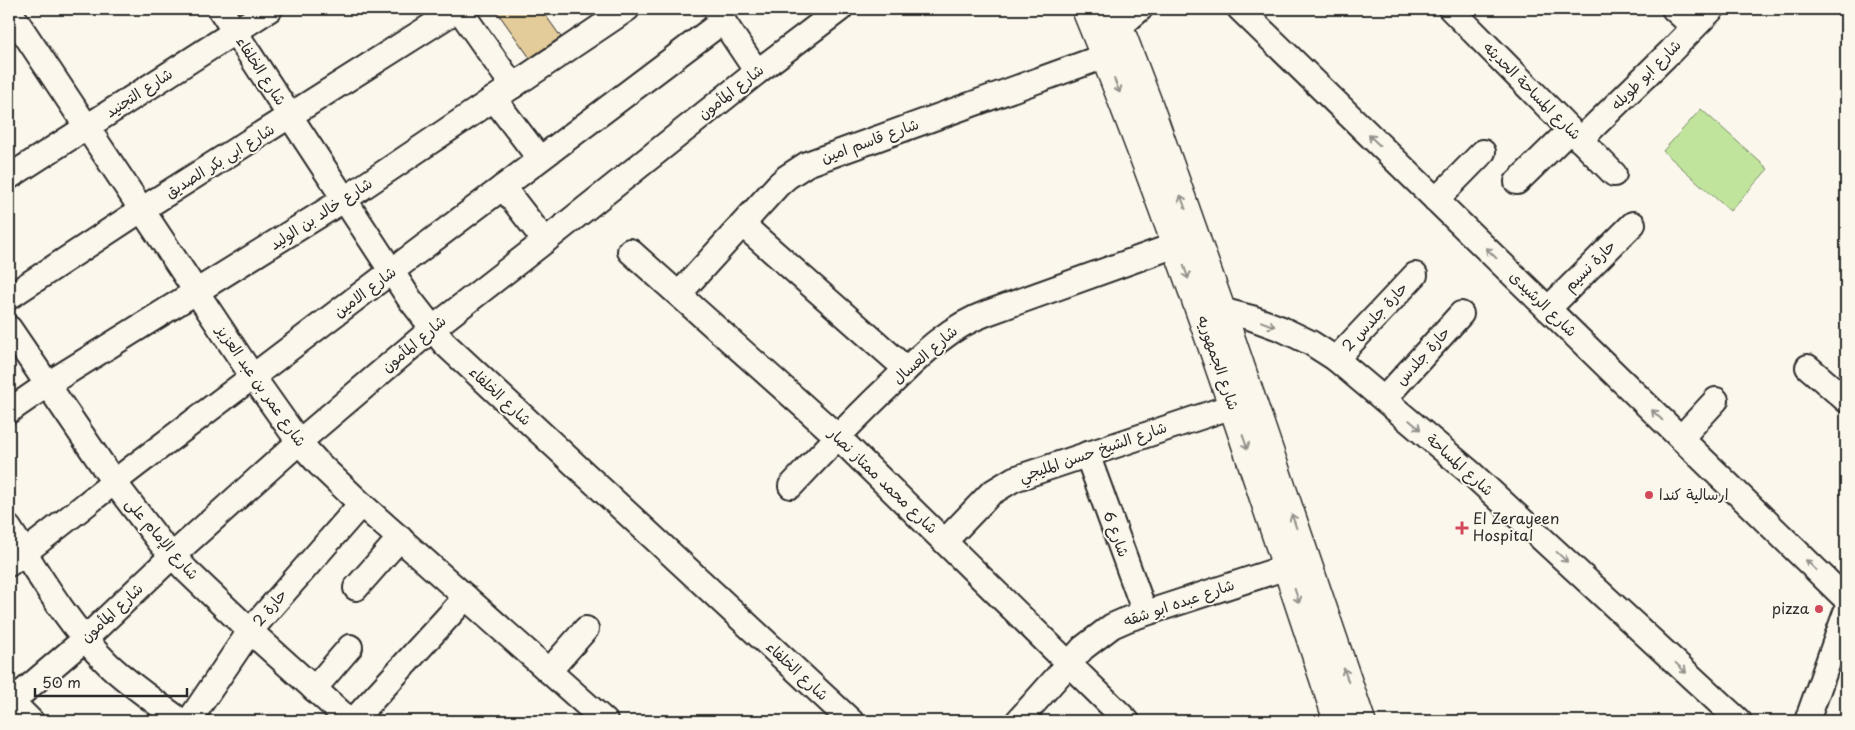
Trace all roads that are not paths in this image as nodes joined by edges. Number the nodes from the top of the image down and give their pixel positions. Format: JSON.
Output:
{"nodes":[{"id":1,"x":220,"y":9,"type":"edge"},
{"id":2,"x":270,"y":9,"type":"edge"},
{"id":3,"x":458,"y":9,"type":"edge"},
{"id":4,"x":627,"y":9,"type":"edge"},
{"id":5,"x":840,"y":9,"type":"edge"},
{"id":6,"x":1086,"y":9,"type":"edge"},
{"id":7,"x":1140,"y":9,"type":"edge"},
{"id":8,"x":1240,"y":9,"type":"edge"},
{"id":9,"x":1453,"y":9,"type":"edge"},
{"id":10,"x":1674,"y":9,"type":"edge"},
{"id":11,"x":1712,"y":9,"type":"edge"},
{"id":12,"x":9,"y":10,"type":"edge"},
{"id":13,"x":719,"y":15,"type":"edge"},
{"id":14,"x":1115,"y":18,"type":"edge"},
{"id":15,"x":1694,"y":28,"type":"junction"},
{"id":16,"x":235,"y":31,"type":"junction"},
{"id":17,"x":1105,"y":56,"type":"junction"},
{"id":18,"x":757,"y":72,"type":"junction"},
{"id":19,"x":503,"y":92,"type":"junction"},
{"id":20,"x":291,"y":116,"type":"junction"},
{"id":21,"x":86,"y":127,"type":"junction"},
{"id":22,"x":1575,"y":135,"type":"junction"},
{"id":23,"x":1483,"y":152,"type":"dead end"},
{"id":24,"x":539,"y":158,"type":"junction"},
{"id":25,"x":1614,"y":174,"type":"dead end"},
{"id":26,"x":9,"y":178,"type":"edge"},
{"id":27,"x":1517,"y":182,"type":"dead end"},
{"id":28,"x":503,"y":187,"type":"junction"},
{"id":29,"x":345,"y":199,"type":"junction"},
{"id":30,"x":1436,"y":200,"type":"junction"},
{"id":31,"x":141,"y":210,"type":"junction"},
{"id":32,"x":743,"y":224,"type":"junction"},
{"id":33,"x":1632,"y":224,"type":"dead end"},
{"id":34,"x":545,"y":241,"type":"junction"},
{"id":35,"x":1176,"y":245,"type":"junction"},
{"id":36,"x":630,"y":251,"type":"dead end"},
{"id":37,"x":392,"y":272,"type":"junction"},
{"id":38,"x":1415,"y":275,"type":"dead end"},
{"id":39,"x":197,"y":293,"type":"junction"},
{"id":40,"x":679,"y":294,"type":"junction"},
{"id":41,"x":9,"y":297,"type":"edge"},
{"id":42,"x":1548,"y":309,"type":"junction"},
{"id":43,"x":1211,"y":313,"type":"junction"},
{"id":44,"x":1461,"y":314,"type":"dead end"},
{"id":45,"x":9,"y":328,"type":"edge"},
{"id":46,"x":432,"y":329,"type":"junction"},
{"id":47,"x":1336,"y":359,"type":"junction"},
{"id":48,"x":1229,"y":365,"type":"junction"},
{"id":49,"x":1808,"y":367,"type":"dead end"},
{"id":50,"x":906,"y":369,"type":"junction"},
{"id":51,"x":253,"y":377,"type":"junction"},
{"id":52,"x":48,"y":384,"type":"junction"},
{"id":53,"x":1384,"y":399,"type":"junction"},
{"id":54,"x":1716,"y":400,"type":"dead end"},
{"id":55,"x":1846,"y":400,"type":"edge"},
{"id":56,"x":1233,"y":406,"type":"junction"},
{"id":57,"x":9,"y":411,"type":"edge"},
{"id":58,"x":838,"y":437,"type":"junction"},
{"id":59,"x":1681,"y":438,"type":"junction"},
{"id":60,"x":299,"y":442,"type":"junction"},
{"id":61,"x":1088,"y":454,"type":"junction"},
{"id":62,"x":114,"y":482,"type":"junction"},
{"id":63,"x":791,"y":486,"type":"dead end"},
{"id":64,"x":361,"y":504,"type":"junction"},
{"id":65,"x":9,"y":528,"type":"edge"},
{"id":66,"x":400,"y":538,"type":"junction"},
{"id":67,"x":945,"y":541,"type":"junction"},
{"id":68,"x":172,"y":556,"type":"junction"},
{"id":69,"x":17,"y":558,"type":"edge"},
{"id":70,"x":1287,"y":567,"type":"junction"},
{"id":71,"x":356,"y":588,"type":"dead end"},
{"id":72,"x":466,"y":597,"type":"junction"},
{"id":73,"x":1846,"y":599,"type":"edge"},
{"id":74,"x":1846,"y":612,"type":"edge"},
{"id":75,"x":1145,"y":613,"type":"junction"},
{"id":76,"x":586,"y":629,"type":"dead end"},
{"id":77,"x":250,"y":631,"type":"junction"},
{"id":78,"x":85,"y":639,"type":"junction"},
{"id":79,"x":350,"y":647,"type":"dead end"},
{"id":80,"x":1068,"y":664,"type":"junction"},
{"id":81,"x":549,"y":671,"type":"junction"},
{"id":82,"x":314,"y":689,"type":"junction"},
{"id":83,"x":10,"y":702,"type":"edge"},
{"id":84,"x":31,"y":721,"type":"edge"},
{"id":85,"x":181,"y":721,"type":"edge"},
{"id":86,"x":189,"y":721,"type":"edge"},
{"id":87,"x":351,"y":721,"type":"edge"},
{"id":88,"x":605,"y":721,"type":"edge"},
{"id":89,"x":851,"y":721,"type":"edge"},
{"id":90,"x":1018,"y":721,"type":"edge"},
{"id":91,"x":1127,"y":721,"type":"edge"},
{"id":92,"x":1338,"y":721,"type":"edge"},
{"id":93,"x":1361,"y":721,"type":"edge"},
{"id":94,"x":1739,"y":721,"type":"edge"},
{"id":95,"x":1808,"y":721,"type":"edge"}],
"edges":[{"from":1,"to":16,"type":"street","name":"شارع الخلفاء"},
{"from":2,"to":16,"type":"street","name":"شارع التجنيد"},
{"from":3,"to":19,"type":"street"},
{"from":3,"to":20,"type":"street","name":"شارع ابى بكر الصديق"},
{"from":4,"to":19,"type":"street","name":"شارع خالد بن الوليد"},
{"from":5,"to":18,"type":"street","name":"شارع المأمون"},
{"from":6,"to":17,"type":"street","name":"شارع الجمهوريه"},
{"from":7,"to":14,"type":"street"},
{"from":30,"to":8,"type":"street","name":"شارع الرشيدى","one_way":true},
{"from":9,"to":22,"type":"street","name":"شارع المساحة الحديثه"},
{"from":10,"to":15,"type":"street"},
{"from":11,"to":15,"type":"street","name":"شارع ابو طويله"},
{"from":12,"to":21,"type":"street","name":"شارع عمر بن عبد العزيز"},
{"from":13,"to":18,"type":"street"},
{"from":13,"to":24,"type":"street","name":"شارع الامين"},
{"from":43,"to":14,"type":"street","name":"شارع الجمهوريه","one_way":true},
{"from":15,"to":22,"type":"street","name":"شارع ابو طويله"},
{"from":16,"to":20,"type":"street","name":"شارع الخلفاء"},
{"from":16,"to":21,"type":"street","name":"شارع التجنيد"},
{"from":17,"to":32,"type":"street","name":"شارع قاسم امين"},
{"from":17,"to":35,"type":"street","name":"شارع الجمهوريه","one_way":true},
{"from":18,"to":34,"type":"street","name":"شارع المأمون"},
{"from":19,"to":24,"type":"street"},
{"from":19,"to":29,"type":"street","name":"شارع خالد بن الوليد"},
{"from":20,"to":29,"type":"street","name":"شارع الخلفاء"},
{"from":20,"to":31,"type":"street","name":"شارع ابى بكر الصديق"},
{"from":21,"to":26,"type":"street","name":"شارع التجنيد"},
{"from":21,"to":31,"type":"street","name":"شارع عمر بن عبد العزيز"},
{"from":22,"to":25,"type":"street","name":"شارع المساحة الحديثه"},
{"from":22,"to":27,"type":"street","name":"شارع ابو طويله"},
{"from":23,"to":30,"type":"street"},
{"from":24,"to":28,"type":"street","name":"شارع الامين"},
{"from":28,"to":34,"type":"street"},
{"from":28,"to":37,"type":"street","name":"شارع الامين"},
{"from":29,"to":37,"type":"street","name":"شارع الخلفاء"},
{"from":29,"to":39,"type":"street","name":"شارع خالد بن الوليد"},
{"from":42,"to":30,"type":"street","name":"شارع الرشيدى","one_way":true},
{"from":31,"to":39,"type":"street","name":"شارع عمر بن عبد العزيز"},
{"from":31,"to":41,"type":"street","name":"شارع ابى بكر الصديق"},
{"from":32,"to":40,"type":"street","name":"شارع قاسم امين"},
{"from":32,"to":50,"type":"street"},
{"from":33,"to":42,"type":"street","name":"حارة نسيم"},
{"from":34,"to":46,"type":"street","name":"شارع المأمون"},
{"from":35,"to":43,"type":"street","name":"شارع الجمهوريه","one_way":true},
{"from":35,"to":50,"type":"street","name":"شارع العسال"},
{"from":36,"to":40,"type":"street","name":"شارع محمد ممتاز نصار"},
{"from":37,"to":46,"type":"street","name":"شارع الخلفاء"},
{"from":37,"to":51,"type":"street","name":"شارع الامين"},
{"from":38,"to":47,"type":"street","name":"حارة جلدس 2"},
{"from":39,"to":51,"type":"street","name":"شارع عمر بن عبد العزيز"},
{"from":39,"to":52,"type":"street","name":"شارع خالد بن الوليد"},
{"from":40,"to":58,"type":"street","name":"شارع محمد ممتاز نصار"},
{"from":59,"to":42,"type":"street","name":"شارع الرشيدى","one_way":true},
{"from":43,"to":47,"type":"street","name":"شارع المساحة","one_way":true},
{"from":43,"to":48,"type":"street","name":"شارع الجمهوريه"},
{"from":44,"to":53,"type":"street","name":"حارة جلدس"},
{"from":45,"to":52,"type":"street","name":"شارع الإمام على"},
{"from":46,"to":60,"type":"street","name":"شارع المأمون"},
{"from":46,"to":89,"type":"street","name":"شارع الخلفاء"},
{"from":47,"to":53,"type":"street","name":"شارع المساحة"},
{"from":48,"to":56,"type":"street","name":"شارع الجمهوريه"},
{"from":93,"to":48,"type":"street","name":"شارع الجمهوريه","one_way":true},
{"from":49,"to":55,"type":"street"},
{"from":50,"to":58,"type":"street","name":"شارع العسال"},
{"from":51,"to":60,"type":"street","name":"شارع عمر بن عبد العزيز"},
{"from":51,"to":62,"type":"street","name":"شارع الامين"},
{"from":52,"to":57,"type":"street","name":"شارع خالد بن الوليد"},
{"from":52,"to":62,"type":"street","name":"شارع الإمام على"},
{"from":53,"to":94,"type":"street","name":"شارع المساحة","one_way":true},
{"from":54,"to":59,"type":"street"},
{"from":56,"to":61,"type":"street","name":"شارع الشيخ حسن المليجي"},
{"from":56,"to":70,"type":"street","name":"شارع الجمهوريه","one_way":true},
{"from":58,"to":63,"type":"street","name":"شارع العسال"},
{"from":58,"to":67,"type":"street","name":"شارع محمد ممتاز نصار"},
{"from":73,"to":59,"type":"street","name":"شارع الرشيدى","one_way":true},
{"from":60,"to":64,"type":"street","name":"شارع عمر بن عبد العزيز"},
{"from":60,"to":68,"type":"street","name":"شارع المأمون"},
{"from":61,"to":67,"type":"street","name":"شارع الشيخ حسن المليجي"},
{"from":61,"to":75,"type":"street","name":"شارع 6"},
{"from":62,"to":68,"type":"street","name":"شارع الإمام على"},
{"from":62,"to":69,"type":"street","name":"شارع الامين"},
{"from":64,"to":66,"type":"street","name":"شارع عمر بن عبد العزيز"},
{"from":64,"to":77,"type":"street","name":"حارة 2"},
{"from":65,"to":69,"type":"street"},
{"from":66,"to":71,"type":"street"},
{"from":66,"to":72,"type":"street","name":"شارع عمر بن عبد العزيز"},
{"from":67,"to":80,"type":"street","name":"شارع محمد ممتاز نصار"},
{"from":68,"to":77,"type":"street","name":"شارع الإمام على"},
{"from":68,"to":78,"type":"street","name":"شارع المأمون"},
{"from":69,"to":78,"type":"street"},
{"from":70,"to":75,"type":"street","name":"شارع عبده ابو شقه"},
{"from":70,"to":92,"type":"street","name":"شارع الجمهوريه","one_way":true},
{"from":72,"to":81,"type":"street","name":"شارع عمر بن عبد العزيز"},
{"from":72,"to":87,"type":"street"},
{"from":74,"to":95,"type":"street"},
{"from":75,"to":80,"type":"street","name":"شارع عبده ابو شقه"},
{"from":76,"to":81,"type":"street"},
{"from":77,"to":82,"type":"street","name":"شارع الإمام على"},
{"from":77,"to":86,"type":"street","name":"حارة 2"},
{"from":78,"to":83,"type":"street","name":"شارع المأمون"},
{"from":78,"to":85,"type":"street"},
{"from":79,"to":82,"type":"street"},
{"from":80,"to":90,"type":"street","name":"شارع عبده ابو شقه"},
{"from":80,"to":91,"type":"street","name":"شارع محمد ممتاز نصار"},
{"from":81,"to":88,"type":"street","name":"شارع عمر بن عبد العزيز"},
{"from":82,"to":87,"type":"street","name":"شارع الإمام على"},
{"from":83,"to":84,"type":"street"}]}
